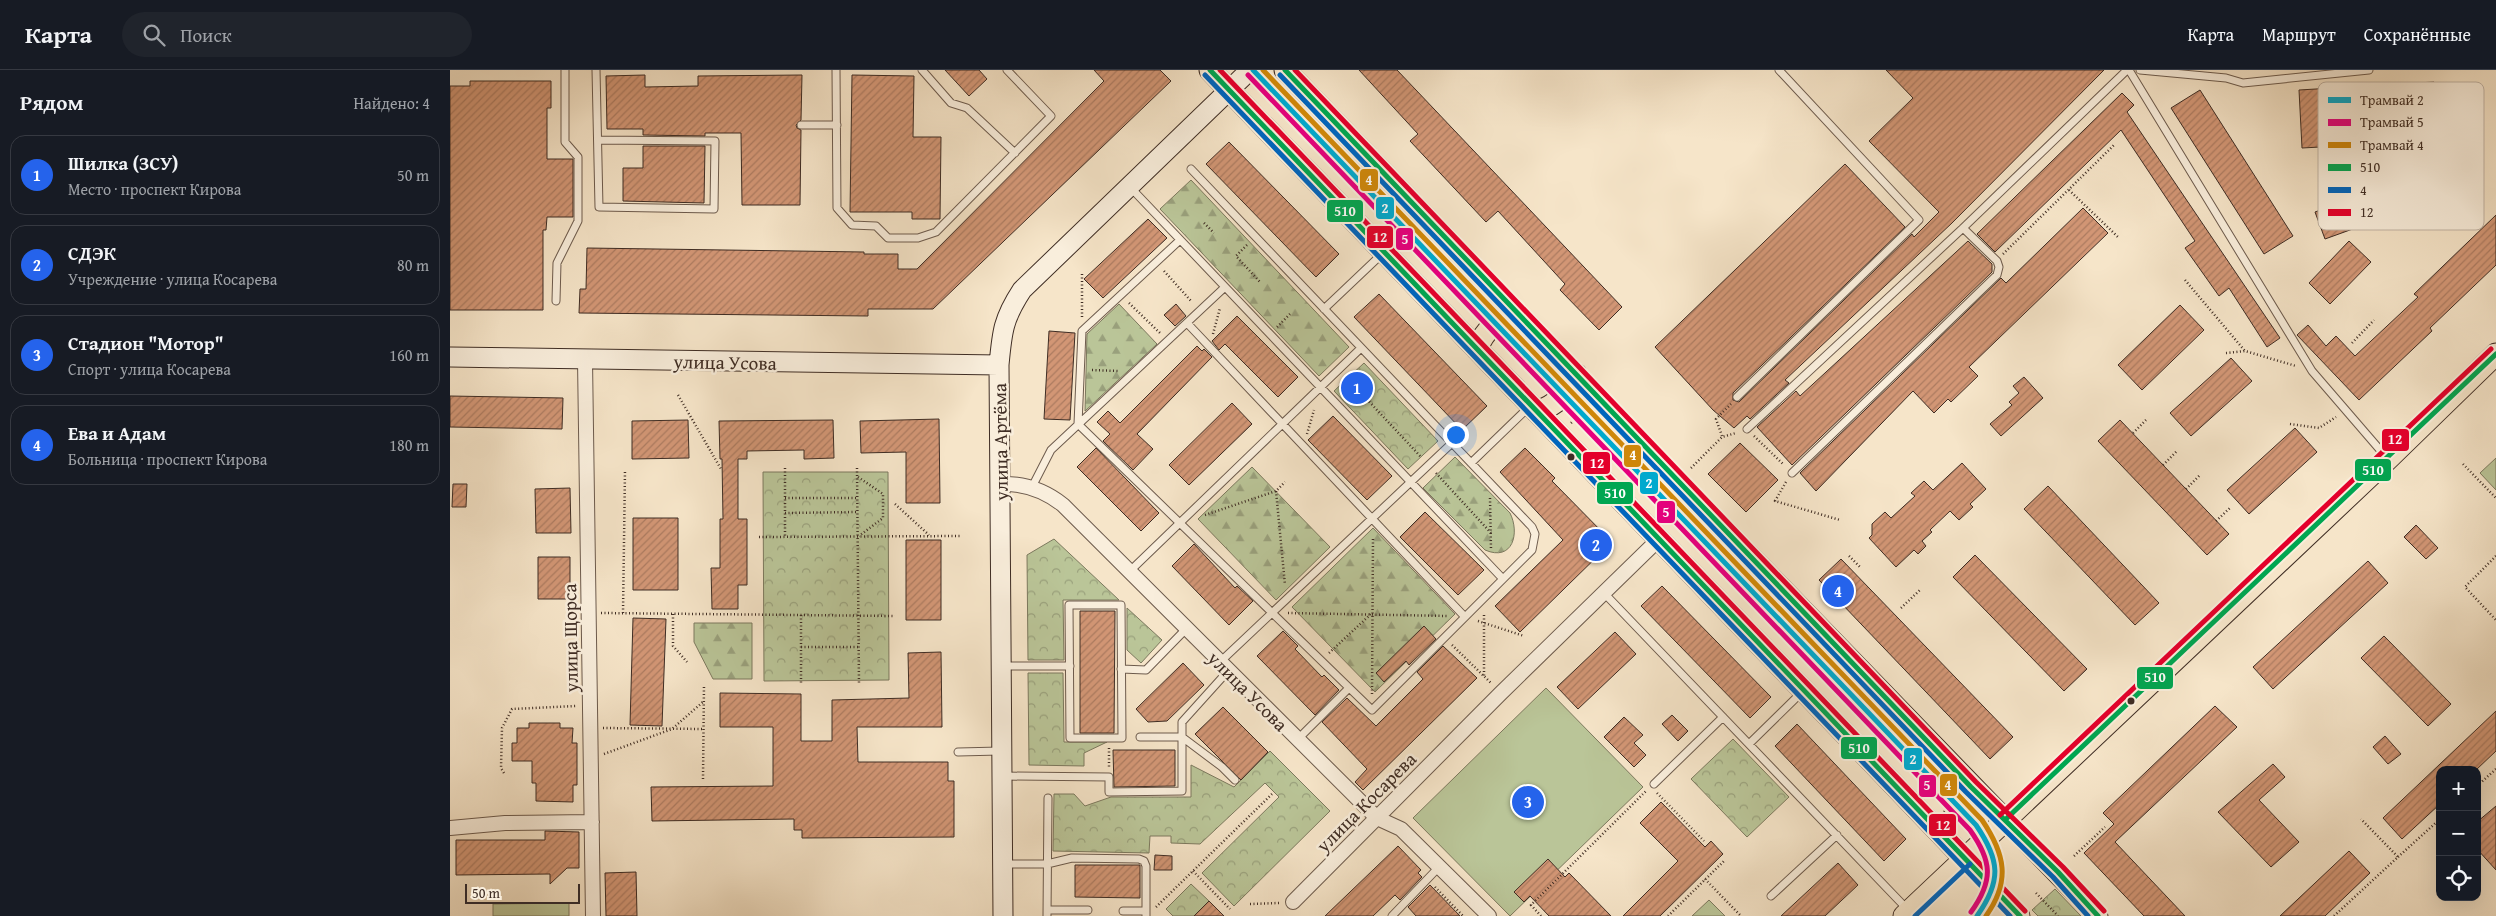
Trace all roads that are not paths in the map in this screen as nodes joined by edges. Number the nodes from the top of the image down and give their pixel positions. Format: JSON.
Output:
{"nodes":[{"id":1,"x":565,"y":70,"type":"edge"},
{"id":2,"x":596,"y":70,"type":"edge"},
{"id":3,"x":836,"y":70,"type":"edge"},
{"id":4,"x":922,"y":70,"type":"edge"},
{"id":5,"x":1007,"y":70,"type":"edge"},
{"id":6,"x":1210,"y":70,"type":"edge"},
{"id":7,"x":1250,"y":70,"type":"edge"},
{"id":8,"x":1285,"y":70,"type":"edge"},
{"id":9,"x":1779,"y":70,"type":"edge"},
{"id":10,"x":2128,"y":70,"type":"edge"},
{"id":11,"x":2140,"y":70,"type":"edge"},
{"id":12,"x":2369,"y":70,"type":"edge"},
{"id":13,"x":1229,"y":90,"type":"junction"},
{"id":14,"x":801,"y":125,"type":"dead end"},
{"id":15,"x":837,"y":125,"type":"junction"},
{"id":16,"x":598,"y":140,"type":"junction"},
{"id":17,"x":1015,"y":153,"type":"junction"},
{"id":18,"x":1191,"y":169,"type":"dead end"},
{"id":19,"x":1129,"y":187,"type":"junction"},
{"id":20,"x":1963,"y":228,"type":"junction"},
{"id":21,"x":1180,"y":240,"type":"junction"},
{"id":22,"x":1384,"y":252,"type":"junction"},
{"id":23,"x":1225,"y":287,"type":"junction"},
{"id":24,"x":556,"y":301,"type":"dead end"},
{"id":25,"x":1324,"y":309,"type":"junction"},
{"id":26,"x":1517,"y":313,"type":"junction"},
{"id":27,"x":1187,"y":324,"type":"junction"},
{"id":28,"x":1361,"y":348,"type":"junction"},
{"id":29,"x":1477,"y":349,"type":"junction"},
{"id":30,"x":2496,"y":354,"type":"edge"},
{"id":31,"x":450,"y":357,"type":"edge"},
{"id":32,"x":585,"y":360,"type":"junction"},
{"id":33,"x":999,"y":365,"type":"junction"},
{"id":34,"x":1576,"y":374,"type":"junction"},
{"id":35,"x":1320,"y":387,"type":"junction"},
{"id":36,"x":1737,"y":397,"type":"road end"},
{"id":37,"x":1534,"y":408,"type":"junction"},
{"id":38,"x":1078,"y":424,"type":"junction"},
{"id":39,"x":1283,"y":424,"type":"junction"},
{"id":40,"x":1747,"y":430,"type":"road end"},
{"id":41,"x":1452,"y":443,"type":"junction"},
{"id":42,"x":2388,"y":459,"type":"junction"},
{"id":43,"x":1472,"y":464,"type":"junction"},
{"id":44,"x":1792,"y":473,"type":"road end"},
{"id":45,"x":1411,"y":482,"type":"junction"},
{"id":46,"x":1000,"y":484,"type":"junction"},
{"id":47,"x":1032,"y":487,"type":"junction"},
{"id":48,"x":1373,"y":518,"type":"junction"},
{"id":49,"x":1180,"y":523,"type":"junction"},
{"id":50,"x":1659,"y":539,"type":"junction"},
{"id":51,"x":1130,"y":572,"type":"junction"},
{"id":52,"x":1503,"y":579,"type":"junction"},
{"id":53,"x":1604,"y":593,"type":"junction"},
{"id":54,"x":1272,"y":613,"type":"junction"},
{"id":55,"x":1465,"y":616,"type":"junction"},
{"id":56,"x":1186,"y":629,"type":"junction"},
{"id":57,"x":1002,"y":666,"type":"junction"},
{"id":58,"x":1070,"y":666,"type":"junction"},
{"id":59,"x":1224,"y":666,"type":"junction"},
{"id":60,"x":1121,"y":670,"type":"junction"},
{"id":61,"x":1349,"y":688,"type":"junction"},
{"id":62,"x":1804,"y":690,"type":"junction"},
{"id":63,"x":1723,"y":716,"type":"junction"},
{"id":64,"x":1140,"y":737,"type":"road end"},
{"id":65,"x":1182,"y":737,"type":"junction"},
{"id":66,"x":1297,"y":741,"type":"junction"},
{"id":67,"x":1749,"y":744,"type":"junction"},
{"id":68,"x":1002,"y":751,"type":"junction"},
{"id":69,"x":958,"y":752,"type":"dead end"},
{"id":70,"x":1002,"y":776,"type":"junction"},
{"id":71,"x":1235,"y":780,"type":"dead end"},
{"id":72,"x":1654,"y":784,"type":"dead end"},
{"id":73,"x":1048,"y":798,"type":"dead end"},
{"id":74,"x":1377,"y":818,"type":"junction"},
{"id":75,"x":2005,"y":820,"type":"junction"},
{"id":76,"x":592,"y":822,"type":"junction"},
{"id":77,"x":450,"y":828,"type":"edge"},
{"id":78,"x":1836,"y":835,"type":"junction"},
{"id":79,"x":1965,"y":859,"type":"junction"},
{"id":80,"x":1003,"y":864,"type":"junction"},
{"id":81,"x":1047,"y":864,"type":"junction"},
{"id":82,"x":1439,"y":867,"type":"junction"},
{"id":83,"x":1771,"y":896,"type":"dead end"},
{"id":84,"x":1293,"y":902,"type":"road end"},
{"id":85,"x":1088,"y":910,"type":"dead end"},
{"id":86,"x":1123,"y":911,"type":"dead end"},
{"id":87,"x":1048,"y":913,"type":"edge"},
{"id":88,"x":1146,"y":913,"type":"edge"},
{"id":89,"x":1907,"y":913,"type":"edge"},
{"id":90,"x":594,"y":916,"type":"edge"},
{"id":91,"x":1003,"y":916,"type":"edge"},
{"id":92,"x":1392,"y":916,"type":"edge"},
{"id":93,"x":1488,"y":916,"type":"edge"},
{"id":94,"x":2020,"y":916,"type":"edge"},
{"id":95,"x":2098,"y":916,"type":"edge"}],
"edges":[{"from":1,"to":24,"type":"lane"},
{"from":2,"to":16,"type":"lane"},
{"from":3,"to":15,"type":"lane"},
{"from":4,"to":17,"type":"lane"},
{"from":5,"to":17,"type":"lane"},
{"from":6,"to":13,"type":"main road"},
{"from":7,"to":13,"type":"main road","name":"улица Артёма"},
{"from":8,"to":26,"type":"main road"},
{"from":9,"to":36,"type":"lane"},
{"from":10,"to":20,"type":"lane"},
{"from":10,"to":42,"type":"lane"},
{"from":11,"to":12,"type":"lane"},
{"from":13,"to":19,"type":"main road","name":"улица Артёма"},
{"from":13,"to":22,"type":"main road"},
{"from":14,"to":15,"type":"lane"},
{"from":15,"to":17,"type":"lane"},
{"from":16,"to":16,"type":"lane"},
{"from":18,"to":25,"type":"lane"},
{"from":19,"to":21,"type":"lane"},
{"from":19,"to":33,"type":"main road","name":"улица Артёма"},
{"from":20,"to":40,"type":"lane"},
{"from":20,"to":44,"type":"lane"},
{"from":21,"to":23,"type":"lane"},
{"from":21,"to":38,"type":"lane"},
{"from":22,"to":25,"type":"lane"},
{"from":22,"to":29,"type":"main road"},
{"from":23,"to":27,"type":"lane"},
{"from":23,"to":35,"type":"lane"},
{"from":25,"to":28,"type":"lane"},
{"from":26,"to":29,"type":"main road"},
{"from":26,"to":34,"type":"main road"},
{"from":27,"to":38,"type":"lane"},
{"from":27,"to":39,"type":"lane"},
{"from":28,"to":35,"type":"lane"},
{"from":28,"to":41,"type":"lane"},
{"from":29,"to":37,"type":"main road"},
{"from":30,"to":42,"type":"main road"},
{"from":31,"to":32,"type":"main road","name":"улица Усова"},
{"from":32,"to":33,"type":"main road","name":"улица Усова"},
{"from":32,"to":76,"type":"street","name":"улица Щорса"},
{"from":33,"to":46,"type":"main road","name":"улица Артёма"},
{"from":34,"to":37,"type":"main road"},
{"from":34,"to":75,"type":"main road"},
{"from":35,"to":39,"type":"lane"},
{"from":35,"to":45,"type":"lane"},
{"from":37,"to":43,"type":"lane"},
{"from":37,"to":50,"type":"main road"},
{"from":38,"to":47,"type":"lane"},
{"from":38,"to":49,"type":"lane"},
{"from":39,"to":48,"type":"lane"},
{"from":39,"to":49,"type":"lane"},
{"from":41,"to":43,"type":"lane"},
{"from":41,"to":45,"type":"lane"},
{"from":42,"to":75,"type":"main road"},
{"from":43,"to":52,"type":"lane"},
{"from":45,"to":48,"type":"lane"},
{"from":45,"to":52,"type":"lane"},
{"from":46,"to":47,"type":"street","name":"улица Усова"},
{"from":46,"to":57,"type":"main road","name":"улица Артёма"},
{"from":47,"to":51,"type":"street","name":"улица Усова"},
{"from":48,"to":54,"type":"lane"},
{"from":48,"to":55,"type":"lane"},
{"from":49,"to":51,"type":"lane"},
{"from":49,"to":54,"type":"lane"},
{"from":50,"to":53,"type":"street","name":"улица Косарева"},
{"from":50,"to":62,"type":"main road"},
{"from":51,"to":56,"type":"street","name":"улица Усова"},
{"from":52,"to":55,"type":"lane"},
{"from":53,"to":63,"type":"lane"},
{"from":53,"to":74,"type":"street","name":"улица Косарева"},
{"from":54,"to":59,"type":"lane"},
{"from":54,"to":61,"type":"lane"},
{"from":55,"to":61,"type":"lane"},
{"from":56,"to":59,"type":"street","name":"улица Усова"},
{"from":56,"to":60,"type":"lane"},
{"from":57,"to":58,"type":"lane"},
{"from":57,"to":68,"type":"main road","name":"улица Артёма"},
{"from":58,"to":60,"type":"lane"},
{"from":58,"to":60,"type":"lane"},
{"from":59,"to":65,"type":"lane"},
{"from":59,"to":66,"type":"street","name":"улица Усова"},
{"from":61,"to":66,"type":"lane"},
{"from":62,"to":67,"type":"lane"},
{"from":62,"to":79,"type":"main road"},
{"from":63,"to":67,"type":"lane"},
{"from":63,"to":72,"type":"lane"},
{"from":64,"to":65,"type":"lane"},
{"from":65,"to":70,"type":"lane"},
{"from":65,"to":71,"type":"lane"},
{"from":66,"to":74,"type":"street","name":"улица Усова"},
{"from":67,"to":78,"type":"lane"},
{"from":68,"to":69,"type":"lane"},
{"from":68,"to":70,"type":"main road","name":"улица Артёма"},
{"from":70,"to":80,"type":"main road","name":"улица Артёма"},
{"from":73,"to":81,"type":"lane"},
{"from":74,"to":82,"type":"street","name":"улица Усова"},
{"from":74,"to":84,"type":"street","name":"улица Косарева"},
{"from":75,"to":79,"type":"main road"},
{"from":75,"to":95,"type":"main road"},
{"from":76,"to":77,"type":"street"},
{"from":76,"to":90,"type":"street","name":"улица Щорса"},
{"from":78,"to":83,"type":"lane"},
{"from":78,"to":89,"type":"lane"},
{"from":79,"to":89,"type":"main road"},
{"from":79,"to":94,"type":"main road"},
{"from":80,"to":81,"type":"lane"},
{"from":80,"to":91,"type":"main road","name":"улица Артёма"},
{"from":81,"to":87,"type":"lane"},
{"from":81,"to":88,"type":"lane"},
{"from":82,"to":92,"type":"lane"},
{"from":82,"to":93,"type":"street","name":"улица Усова"},
{"from":85,"to":87,"type":"lane"},
{"from":86,"to":88,"type":"lane"}]}
